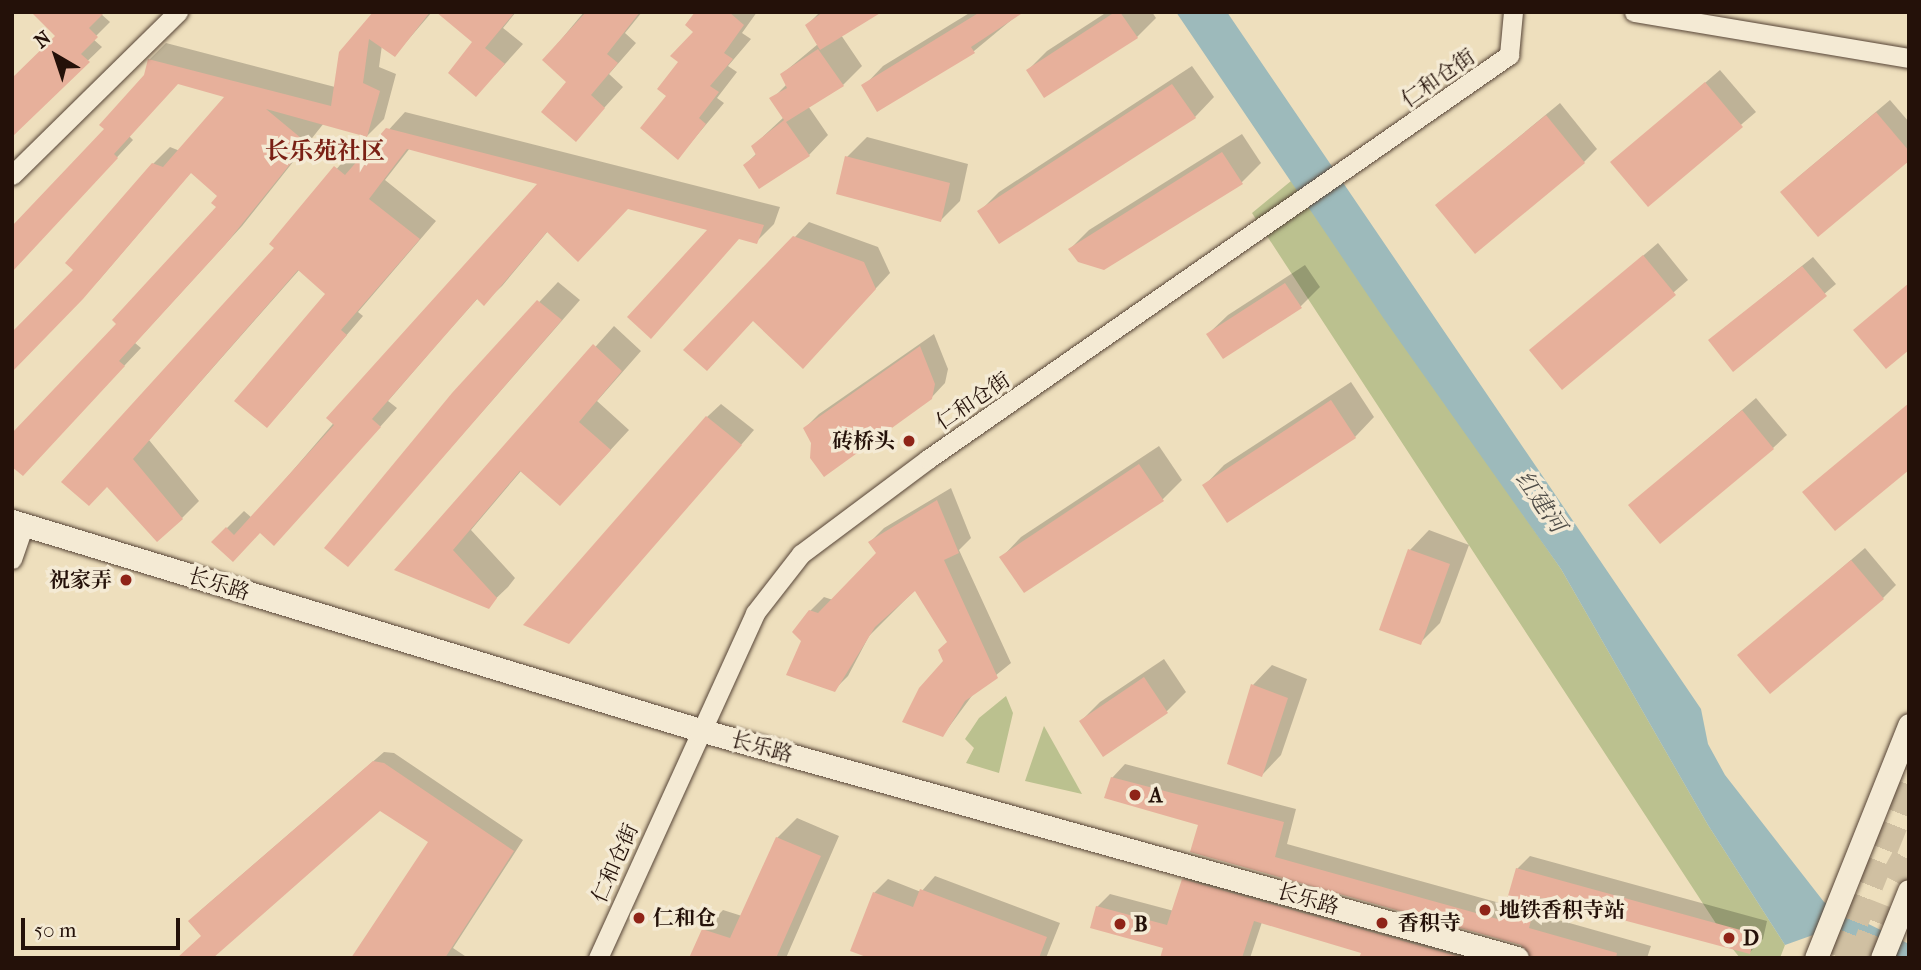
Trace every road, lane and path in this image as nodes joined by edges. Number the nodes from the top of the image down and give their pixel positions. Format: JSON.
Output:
{"nodes":[{"id":1,"x":178,"y":12,"type":"edge"},
{"id":2,"x":1513,"y":12,"type":"edge"},
{"id":3,"x":1633,"y":12,"type":"edge"},
{"id":4,"x":1909,"y":58,"type":"edge"},
{"id":5,"x":12,"y":175,"type":"edge"},
{"id":6,"x":18,"y":523,"type":"edge"},
{"id":7,"x":12,"y":559,"type":"edge"},
{"id":8,"x":1909,"y":725,"type":"edge"},
{"id":9,"x":700,"y":730,"type":"junction"},
{"id":10,"x":1909,"y":891,"type":"tunnel mouth"},
{"id":11,"x":598,"y":958,"type":"edge"},
{"id":12,"x":1517,"y":958,"type":"edge"},
{"id":13,"x":1816,"y":958,"type":"edge"},
{"id":14,"x":1882,"y":958,"type":"edge"}],
"edges":[{"from":1,"to":5,"type":"street"},
{"from":2,"to":9,"type":"street","name":"仁和仓街"},
{"from":3,"to":4,"type":"street"},
{"from":6,"to":7,"type":"street"},
{"from":6,"to":9,"type":"street","name":"长乐路"},
{"from":8,"to":13,"type":"street"},
{"from":9,"to":11,"type":"street","name":"仁和仓街"},
{"from":9,"to":12,"type":"street","name":"长乐路"},
{"from":10,"to":14,"type":"street"}]}
